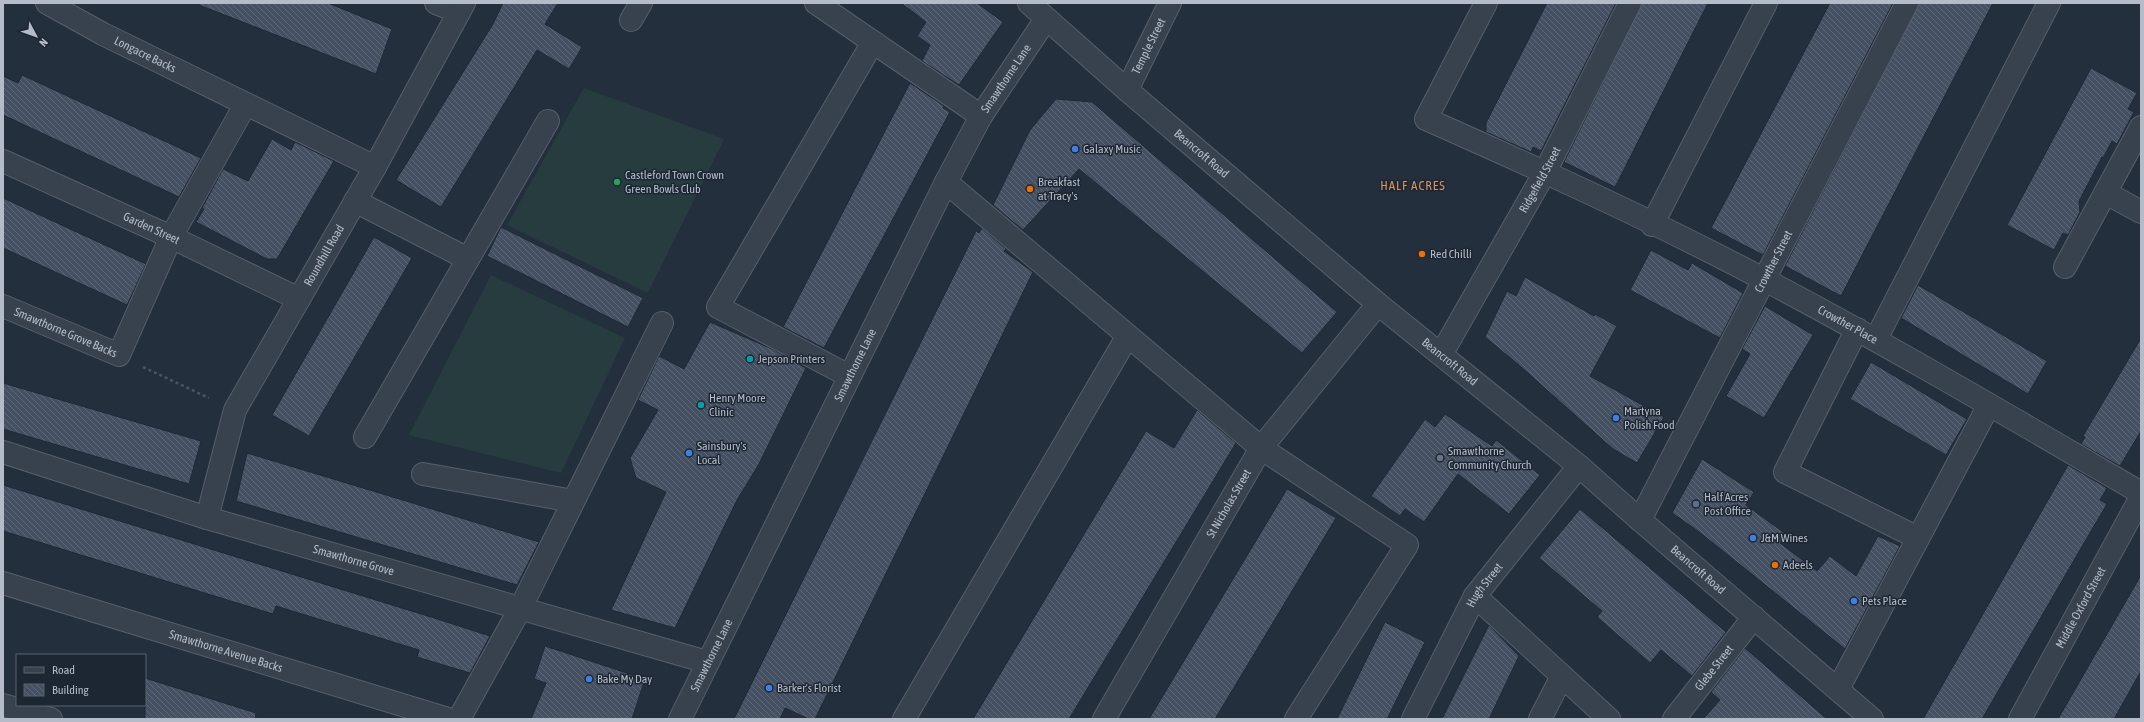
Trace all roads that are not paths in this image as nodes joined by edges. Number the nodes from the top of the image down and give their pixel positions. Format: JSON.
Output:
{"nodes":[{"id":1,"x":47,"y":3,"type":"edge"},
{"id":2,"x":436,"y":3,"type":"edge"},
{"id":3,"x":816,"y":3,"type":"edge"},
{"id":4,"x":1029,"y":3,"type":"edge"},
{"id":5,"x":1170,"y":3,"type":"edge"},
{"id":6,"x":1486,"y":3,"type":"edge"},
{"id":7,"x":1630,"y":3,"type":"edge"},
{"id":8,"x":1766,"y":3,"type":"edge"},
{"id":9,"x":1907,"y":3,"type":"edge"},
{"id":10,"x":2049,"y":3,"type":"edge"},
{"id":11,"x":461,"y":7,"type":"edge"},
{"id":12,"x":1046,"y":19,"type":"junction"},
{"id":13,"x":873,"y":42,"type":"junction"},
{"id":14,"x":1127,"y":90,"type":"junction"},
{"id":15,"x":245,"y":105,"type":"junction"},
{"id":16,"x":981,"y":116,"type":"junction"},
{"id":17,"x":548,"y":121,"type":"dead end"},
{"id":18,"x":2141,"y":127,"type":"edge"},
{"id":19,"x":3,"y":161,"type":"edge"},
{"id":20,"x":375,"y":167,"type":"junction"},
{"id":21,"x":1545,"y":172,"type":"junction"},
{"id":22,"x":946,"y":182,"type":"junction"},
{"id":23,"x":2106,"y":193,"type":"junction"},
{"id":24,"x":355,"y":201,"type":"junction"},
{"id":25,"x":2141,"y":212,"type":"edge"},
{"id":26,"x":1652,"y":224,"type":"junction"},
{"id":27,"x":171,"y":237,"type":"junction"},
{"id":28,"x":468,"y":259,"type":"junction"},
{"id":29,"x":2065,"y":267,"type":"dead end"},
{"id":30,"x":1765,"y":280,"type":"junction"},
{"id":31,"x":299,"y":299,"type":"junction"},
{"id":32,"x":1378,"y":304,"type":"junction"},
{"id":33,"x":3,"y":306,"type":"edge"},
{"id":34,"x":662,"y":323,"type":"dead end"},
{"id":35,"x":1857,"y":329,"type":"junction"},
{"id":36,"x":1127,"y":337,"type":"junction"},
{"id":37,"x":1876,"y":340,"type":"junction"},
{"id":38,"x":1442,"y":353,"type":"junction"},
{"id":39,"x":849,"y":376,"type":"junction"},
{"id":40,"x":1989,"y":405,"type":"junction"},
{"id":41,"x":365,"y":436,"type":"dead end"},
{"id":42,"x":1261,"y":448,"type":"junction"},
{"id":43,"x":3,"y":452,"type":"edge"},
{"id":44,"x":1579,"y":466,"type":"junction"},
{"id":45,"x":423,"y":474,"type":"dead end"},
{"id":46,"x":2141,"y":493,"type":"edge"},
{"id":47,"x":2141,"y":497,"type":"edge"},
{"id":48,"x":573,"y":501,"type":"junction"},
{"id":49,"x":207,"y":518,"type":"junction"},
{"id":50,"x":1640,"y":520,"type":"junction"},
{"id":51,"x":1918,"y":538,"type":"junction"},
{"id":52,"x":3,"y":583,"type":"edge"},
{"id":53,"x":1475,"y":596,"type":"junction"},
{"id":54,"x":521,"y":607,"type":"junction"},
{"id":55,"x":1754,"y":617,"type":"junction"},
{"id":56,"x":707,"y":662,"type":"junction"},
{"id":57,"x":1562,"y":676,"type":"junction"},
{"id":58,"x":1838,"y":689,"type":"junction"},
{"id":59,"x":3,"y":705,"type":"edge"},
{"id":60,"x":51,"y":719,"type":"edge"},
{"id":61,"x":448,"y":719,"type":"edge"},
{"id":62,"x":459,"y":719,"type":"edge"},
{"id":63,"x":680,"y":719,"type":"edge"},
{"id":64,"x":904,"y":719,"type":"edge"},
{"id":65,"x":1104,"y":719,"type":"edge"},
{"id":66,"x":1296,"y":719,"type":"edge"},
{"id":67,"x":1413,"y":719,"type":"edge"},
{"id":68,"x":1540,"y":719,"type":"edge"},
{"id":69,"x":1609,"y":719,"type":"edge"},
{"id":70,"x":1674,"y":719,"type":"edge"},
{"id":71,"x":1872,"y":719,"type":"edge"},
{"id":72,"x":2020,"y":719,"type":"edge"}],
"edges":[{"from":1,"to":15,"type":"street","name":"Longacre Backs"},
{"from":2,"to":11,"type":"street"},
{"from":3,"to":13,"type":"street"},
{"from":4,"to":12,"type":"street","name":"Beancroft Road"},
{"from":5,"to":14,"type":"street","name":"Temple Street"},
{"from":6,"to":21,"type":"street","name":"Crowther Place"},
{"from":7,"to":21,"type":"street","name":"Ridgefield Street"},
{"from":8,"to":26,"type":"street"},
{"from":9,"to":30,"type":"street","name":"Crowther Street"},
{"from":10,"to":37,"type":"street"},
{"from":11,"to":20,"type":"street","name":"Roundhill Road"},
{"from":12,"to":14,"type":"street","name":"Beancroft Road"},
{"from":12,"to":16,"type":"street","name":"Smawthorne Lane"},
{"from":13,"to":16,"type":"street"},
{"from":13,"to":39,"type":"street"},
{"from":14,"to":32,"type":"street","name":"Beancroft Road"},
{"from":15,"to":20,"type":"street","name":"Longacre Backs"},
{"from":15,"to":27,"type":"street"},
{"from":16,"to":22,"type":"street","name":"Smawthorne Lane"},
{"from":17,"to":28,"type":"street"},
{"from":18,"to":23,"type":"street"},
{"from":19,"to":27,"type":"street","name":"Garden Street"},
{"from":20,"to":24,"type":"street","name":"Roundhill Road"},
{"from":21,"to":26,"type":"street","name":"Crowther Place"},
{"from":21,"to":38,"type":"street","name":"Ridgefield Street"},
{"from":22,"to":36,"type":"street"},
{"from":22,"to":39,"type":"street","name":"Smawthorne Lane"},
{"from":23,"to":25,"type":"street"},
{"from":23,"to":29,"type":"street"},
{"from":24,"to":28,"type":"street"},
{"from":24,"to":31,"type":"street","name":"Roundhill Road"},
{"from":26,"to":30,"type":"street","name":"Crowther Place"},
{"from":27,"to":31,"type":"street","name":"Garden Street"},
{"from":27,"to":33,"type":"street","name":"Smawthorne Grove Backs"},
{"from":28,"to":41,"type":"street"},
{"from":30,"to":35,"type":"street","name":"Crowther Place"},
{"from":30,"to":50,"type":"street","name":"Crowther Street"},
{"from":31,"to":49,"type":"street","name":"Roundhill Road"},
{"from":32,"to":38,"type":"street","name":"Beancroft Road"},
{"from":32,"to":42,"type":"street","name":"St Nicholas Street"},
{"from":34,"to":48,"type":"street"},
{"from":35,"to":37,"type":"street","name":"Crowther Place"},
{"from":35,"to":51,"type":"street"},
{"from":36,"to":42,"type":"street"},
{"from":36,"to":64,"type":"street"},
{"from":37,"to":40,"type":"street","name":"Crowther Place"},
{"from":38,"to":44,"type":"street","name":"Beancroft Road"},
{"from":39,"to":56,"type":"street","name":"Smawthorne Lane"},
{"from":40,"to":46,"type":"street","name":"Crowther Place"},
{"from":40,"to":51,"type":"street"},
{"from":42,"to":65,"type":"street","name":"St Nicholas Street"},
{"from":42,"to":66,"type":"street"},
{"from":43,"to":49,"type":"street","name":"Smawthorne Grove"},
{"from":44,"to":50,"type":"street","name":"Beancroft Road"},
{"from":44,"to":53,"type":"street","name":"Hugh Street"},
{"from":45,"to":48,"type":"street"},
{"from":47,"to":72,"type":"street","name":"Middle Oxford Street"},
{"from":48,"to":54,"type":"street"},
{"from":49,"to":54,"type":"street","name":"Smawthorne Grove"},
{"from":50,"to":55,"type":"street","name":"Beancroft Road"},
{"from":51,"to":58,"type":"street"},
{"from":52,"to":61,"type":"street","name":"Smawthorne Avenue Backs"},
{"from":53,"to":57,"type":"street"},
{"from":53,"to":67,"type":"street","name":"Hugh Street"},
{"from":54,"to":56,"type":"street","name":"Smawthorne Grove"},
{"from":54,"to":62,"type":"street"},
{"from":55,"to":58,"type":"street","name":"Beancroft Road"},
{"from":55,"to":70,"type":"street","name":"Glebe Street"},
{"from":56,"to":63,"type":"street","name":"Smawthorne Lane"},
{"from":57,"to":68,"type":"street"},
{"from":57,"to":69,"type":"street"},
{"from":58,"to":71,"type":"street","name":"Beancroft Road"},
{"from":59,"to":60,"type":"street"}]}
